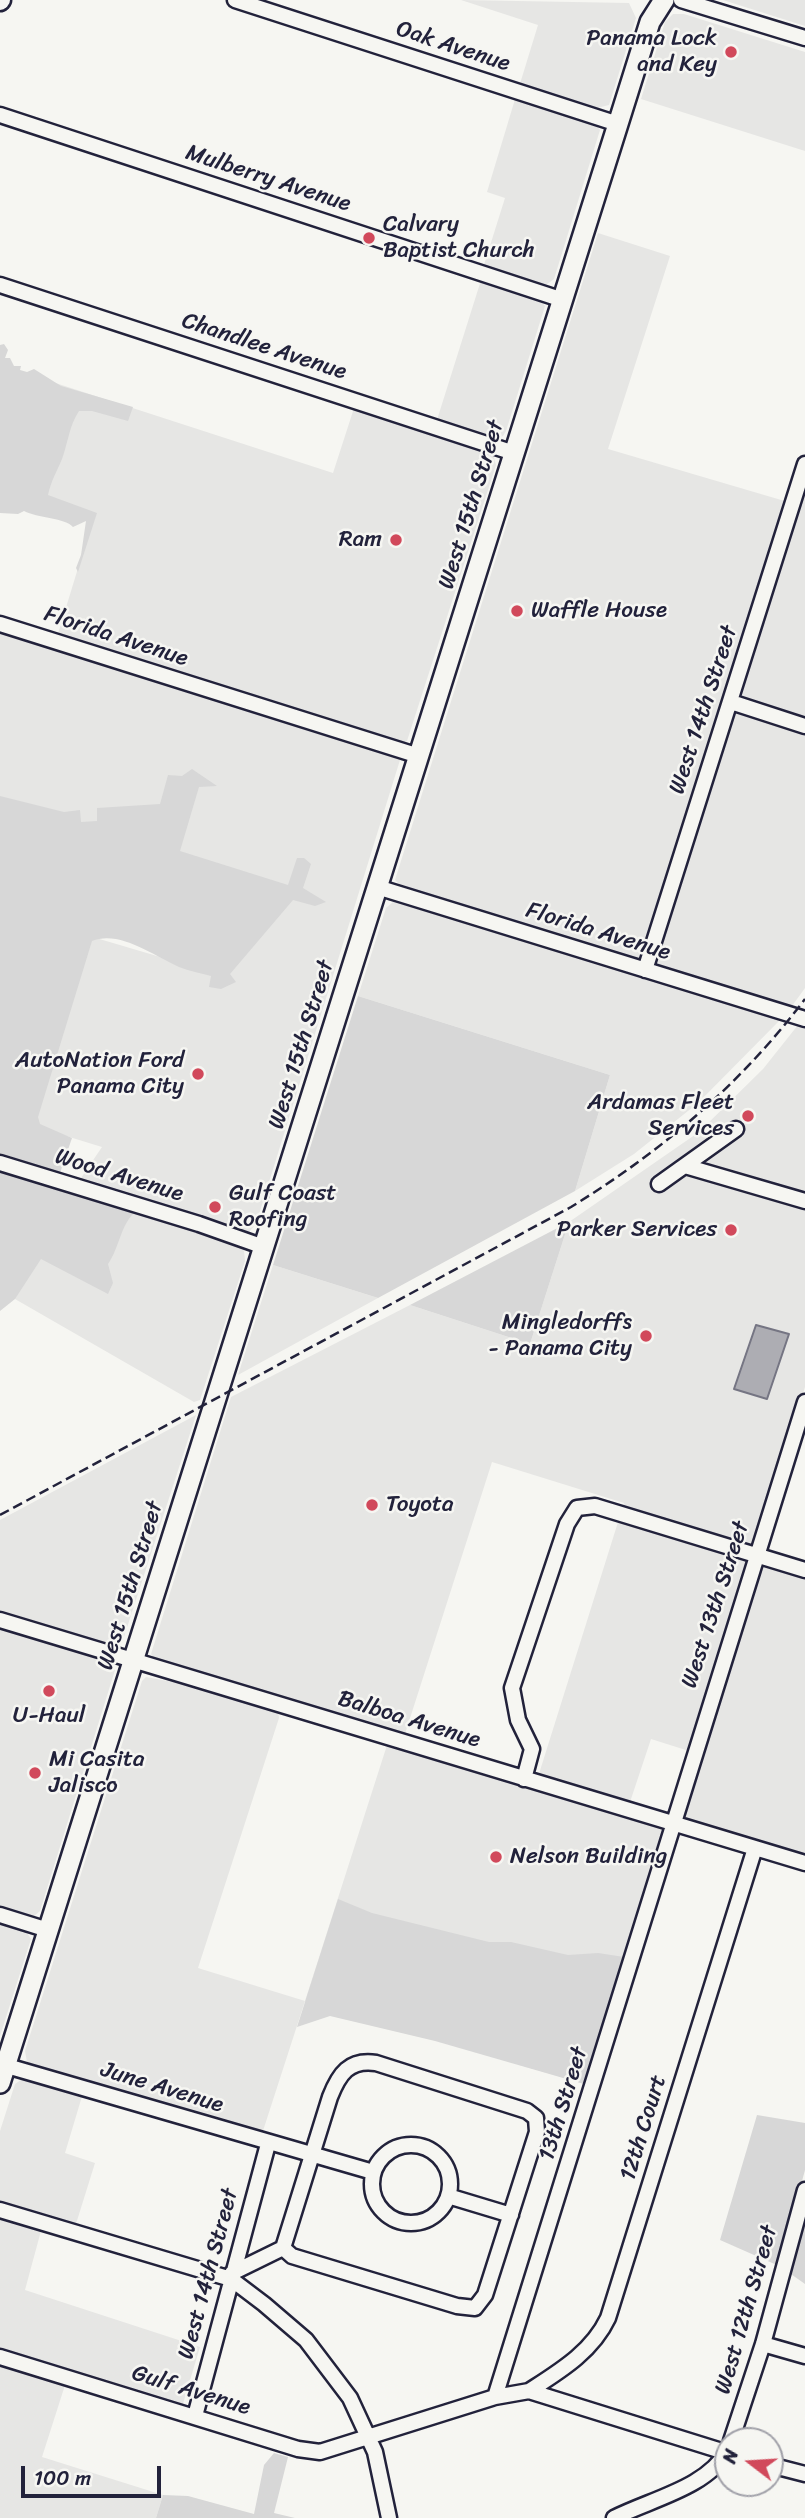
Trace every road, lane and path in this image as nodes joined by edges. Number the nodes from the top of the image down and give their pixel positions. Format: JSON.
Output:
{"nodes":[{"id":1,"x":235,"y":0,"type":"edge"},
{"id":2,"x":651,"y":0,"type":"edge"},
{"id":3,"x":664,"y":0,"type":"edge"},
{"id":4,"x":681,"y":0,"type":"edge"},
{"id":5,"x":650,"y":22,"type":"junction"},
{"id":6,"x":805,"y":38,"type":"edge"},
{"id":7,"x":0,"y":115,"type":"edge"},
{"id":8,"x":618,"y":124,"type":"junction"},
{"id":9,"x":0,"y":285,"type":"edge"},
{"id":10,"x":563,"y":300,"type":"junction"},
{"id":11,"x":514,"y":453,"type":"junction"},
{"id":12,"x":805,"y":464,"type":"edge"},
{"id":13,"x":0,"y":624,"type":"edge"},
{"id":14,"x":730,"y":702,"type":"junction"},
{"id":15,"x":805,"y":726,"type":"edge"},
{"id":16,"x":419,"y":756,"type":"junction"},
{"id":17,"x":377,"y":887,"type":"junction"},
{"id":18,"x":645,"y":970,"type":"junction"},
{"id":19,"x":805,"y":1019,"type":"edge"},
{"id":20,"x":736,"y":1129,"type":"dead end"},
{"id":21,"x":0,"y":1163,"type":"edge"},
{"id":22,"x":685,"y":1166,"type":"junction"},
{"id":23,"x":659,"y":1184,"type":"dead end"},
{"id":24,"x":805,"y":1201,"type":"edge"},
{"id":25,"x":264,"y":1247,"type":"junction"},
{"id":26,"x":805,"y":1402,"type":"edge"},
{"id":27,"x":756,"y":1556,"type":"junction"},
{"id":28,"x":805,"y":1570,"type":"edge"},
{"id":29,"x":0,"y":1620,"type":"edge"},
{"id":30,"x":133,"y":1661,"type":"junction"},
{"id":31,"x":524,"y":1779,"type":"junction"},
{"id":32,"x":672,"y":1823,"type":"junction"},
{"id":33,"x":755,"y":1848,"type":"junction"},
{"id":34,"x":805,"y":1863,"type":"edge"},
{"id":35,"x":0,"y":1915,"type":"edge"},
{"id":36,"x":48,"y":1930,"type":"junction"},
{"id":37,"x":2,"y":2071,"type":"edge"},
{"id":38,"x":268,"y":2144,"type":"junction"},
{"id":39,"x":312,"y":2156,"type":"junction"},
{"id":40,"x":373,"y":2172,"type":"junction"},
{"id":41,"x":805,"y":2190,"type":"edge"},
{"id":42,"x":448,"y":2196,"type":"junction"},
{"id":43,"x":0,"y":2210,"type":"edge"},
{"id":44,"x":511,"y":2215,"type":"junction"},
{"id":45,"x":283,"y":2248,"type":"junction"},
{"id":46,"x":232,"y":2276,"type":"junction"},
{"id":47,"x":763,"y":2344,"type":"junction"},
{"id":48,"x":805,"y":2356,"type":"edge"},
{"id":49,"x":0,"y":2357,"type":"edge"},
{"id":50,"x":529,"y":2391,"type":"junction"},
{"id":51,"x":495,"y":2396,"type":"junction"},
{"id":52,"x":195,"y":2416,"type":"junction"},
{"id":53,"x":736,"y":2427,"type":"edge"},
{"id":54,"x":369,"y":2439,"type":"junction"},
{"id":55,"x":714,"y":2448,"type":"edge"},
{"id":56,"x":714,"y":2466,"type":"edge"},
{"id":57,"x":784,"y":2469,"type":"edge"},
{"id":58,"x":805,"y":2474,"type":"edge"},
{"id":59,"x":388,"y":2518,"type":"edge"},
{"id":60,"x":614,"y":2518,"type":"edge"}],
"edges":[{"from":1,"to":8,"type":"street","name":"Oak Avenue"},
{"from":2,"to":5,"type":"highway","name":"West 15th Street"},
{"from":3,"to":5,"type":"highway","name":"West 15th Street"},
{"from":4,"to":6,"type":"street"},
{"from":5,"to":8,"type":"highway","name":"West 15th Street"},
{"from":7,"to":10,"type":"street","name":"Mulberry Avenue"},
{"from":8,"to":10,"type":"highway","name":"West 15th Street"},
{"from":9,"to":11,"type":"street","name":"Chandlee Avenue"},
{"from":10,"to":11,"type":"highway","name":"West 15th Street"},
{"from":11,"to":16,"type":"highway","name":"West 15th Street"},
{"from":12,"to":14,"type":"street","name":"West 14th Street"},
{"from":13,"to":16,"type":"street","name":"Florida Avenue"},
{"from":14,"to":15,"type":"street"},
{"from":14,"to":18,"type":"street","name":"West 14th Street"},
{"from":16,"to":17,"type":"highway","name":"West 15th Street"},
{"from":17,"to":18,"type":"street","name":"Florida Avenue"},
{"from":17,"to":25,"type":"highway","name":"West 15th Street"},
{"from":18,"to":19,"type":"street","name":"Florida Avenue"},
{"from":20,"to":22,"type":"street"},
{"from":21,"to":25,"type":"street","name":"Wood Avenue"},
{"from":22,"to":23,"type":"street"},
{"from":22,"to":24,"type":"street"},
{"from":25,"to":30,"type":"highway","name":"West 15th Street"},
{"from":26,"to":27,"type":"street","name":"West 13th Street"},
{"from":27,"to":28,"type":"street"},
{"from":27,"to":31,"type":"street"},
{"from":27,"to":32,"type":"street","name":"West 13th Street"},
{"from":29,"to":30,"type":"street","name":"Balboa Avenue"},
{"from":30,"to":31,"type":"street","name":"Balboa Avenue"},
{"from":30,"to":36,"type":"highway","name":"West 15th Street"},
{"from":31,"to":32,"type":"street","name":"Balboa Avenue"},
{"from":32,"to":33,"type":"street","name":"Balboa Avenue"},
{"from":32,"to":51,"type":"street","name":"13th Street"},
{"from":33,"to":34,"type":"street","name":"Balboa Avenue"},
{"from":33,"to":50,"type":"street","name":"12th Court"},
{"from":35,"to":36,"type":"street"},
{"from":36,"to":37,"type":"highway","name":"West 15th Street"},
{"from":37,"to":38,"type":"street","name":"June Avenue"},
{"from":38,"to":39,"type":"street","name":"June Avenue"},
{"from":38,"to":46,"type":"street","name":"West 14th Street"},
{"from":39,"to":40,"type":"street","name":"June Avenue"},
{"from":39,"to":44,"type":"street"},
{"from":39,"to":45,"type":"street"},
{"from":40,"to":42,"type":"street"},
{"from":40,"to":42,"type":"street"},
{"from":41,"to":47,"type":"street","name":"West 12th Street"},
{"from":42,"to":44,"type":"street"},
{"from":43,"to":46,"type":"street"},
{"from":44,"to":45,"type":"street"},
{"from":45,"to":46,"type":"street"},
{"from":46,"to":52,"type":"street","name":"West 14th Street"},
{"from":46,"to":54,"type":"street"},
{"from":47,"to":48,"type":"street"},
{"from":47,"to":53,"type":"street","name":"West 12th Street"},
{"from":49,"to":52,"type":"street","name":"Gulf Avenue"},
{"from":50,"to":51,"type":"street","name":"Gulf Avenue"},
{"from":50,"to":55,"type":"street"},
{"from":51,"to":54,"type":"street","name":"Gulf Avenue"},
{"from":52,"to":54,"type":"street","name":"Gulf Avenue"},
{"from":54,"to":59,"type":"street"},
{"from":56,"to":60,"type":"street"},
{"from":57,"to":58,"type":"street"}]}
